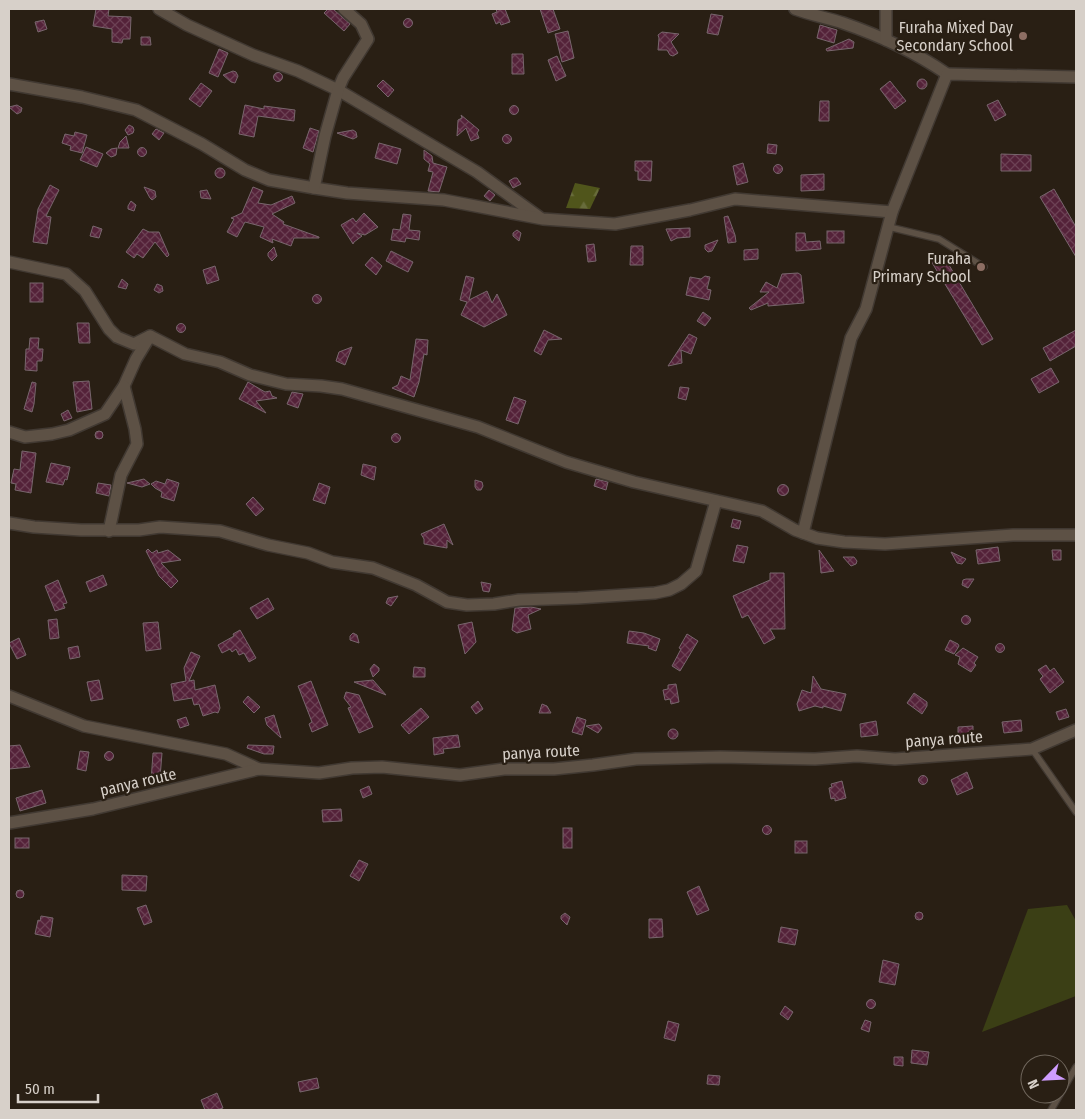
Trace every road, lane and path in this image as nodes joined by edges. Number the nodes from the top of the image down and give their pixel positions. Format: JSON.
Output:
{"nodes":[{"id":1,"x":159,"y":9,"type":"edge"},
{"id":2,"x":344,"y":9,"type":"edge"},
{"id":3,"x":795,"y":9,"type":"edge"},
{"id":4,"x":886,"y":9,"type":"edge"},
{"id":5,"x":886,"y":40,"type":"junction"},
{"id":6,"x":947,"y":74,"type":"junction"},
{"id":7,"x":1076,"y":77,"type":"edge"},
{"id":8,"x":9,"y":84,"type":"edge"},
{"id":9,"x":338,"y":90,"type":"junction"},
{"id":10,"x":314,"y":188,"type":"junction"},
{"id":11,"x":892,"y":212,"type":"junction"},
{"id":12,"x":543,"y":219,"type":"junction"},
{"id":13,"x":889,"y":227,"type":"junction"},
{"id":14,"x":9,"y":262,"type":"edge"},
{"id":15,"x":984,"y":267,"type":"dead end"},
{"id":16,"x":150,"y":336,"type":"junction"},
{"id":17,"x":124,"y":386,"type":"junction"},
{"id":18,"x":9,"y":432,"type":"edge"},
{"id":19,"x":716,"y":501,"type":"junction"},
{"id":20,"x":9,"y":523,"type":"edge"},
{"id":21,"x":109,"y":531,"type":"junction"},
{"id":22,"x":803,"y":533,"type":"junction"},
{"id":23,"x":1076,"y":535,"type":"edge"},
{"id":24,"x":9,"y":696,"type":"edge"},
{"id":25,"x":1076,"y":730,"type":"edge"},
{"id":26,"x":1032,"y":749,"type":"junction"},
{"id":27,"x":259,"y":769,"type":"junction"},
{"id":28,"x":1076,"y":812,"type":"edge"},
{"id":29,"x":9,"y":823,"type":"edge"},
{"id":30,"x":1076,"y":1067,"type":"edge"},
{"id":31,"x":1051,"y":1110,"type":"edge"}],
"edges":[{"from":1,"to":9,"type":"street"},
{"from":2,"to":9,"type":"street"},
{"from":3,"to":5,"type":"street"},
{"from":4,"to":5,"type":"street"},
{"from":5,"to":6,"type":"street"},
{"from":6,"to":7,"type":"street"},
{"from":6,"to":11,"type":"street"},
{"from":8,"to":10,"type":"street"},
{"from":9,"to":10,"type":"street"},
{"from":9,"to":12,"type":"street"},
{"from":10,"to":12,"type":"street"},
{"from":11,"to":12,"type":"street"},
{"from":11,"to":13,"type":"street"},
{"from":13,"to":15,"type":"lane"},
{"from":13,"to":22,"type":"street"},
{"from":14,"to":16,"type":"street"},
{"from":16,"to":17,"type":"street"},
{"from":16,"to":19,"type":"street"},
{"from":17,"to":18,"type":"street"},
{"from":17,"to":21,"type":"street"},
{"from":19,"to":21,"type":"street"},
{"from":19,"to":22,"type":"street"},
{"from":20,"to":21,"type":"street"},
{"from":22,"to":23,"type":"street"},
{"from":24,"to":27,"type":"street"},
{"from":25,"to":26,"type":"street","name":"panya route"},
{"from":26,"to":27,"type":"street","name":"panya route"},
{"from":26,"to":28,"type":"lane"},
{"from":27,"to":29,"type":"street","name":"panya route"},
{"from":30,"to":31,"type":"lane"}]}
